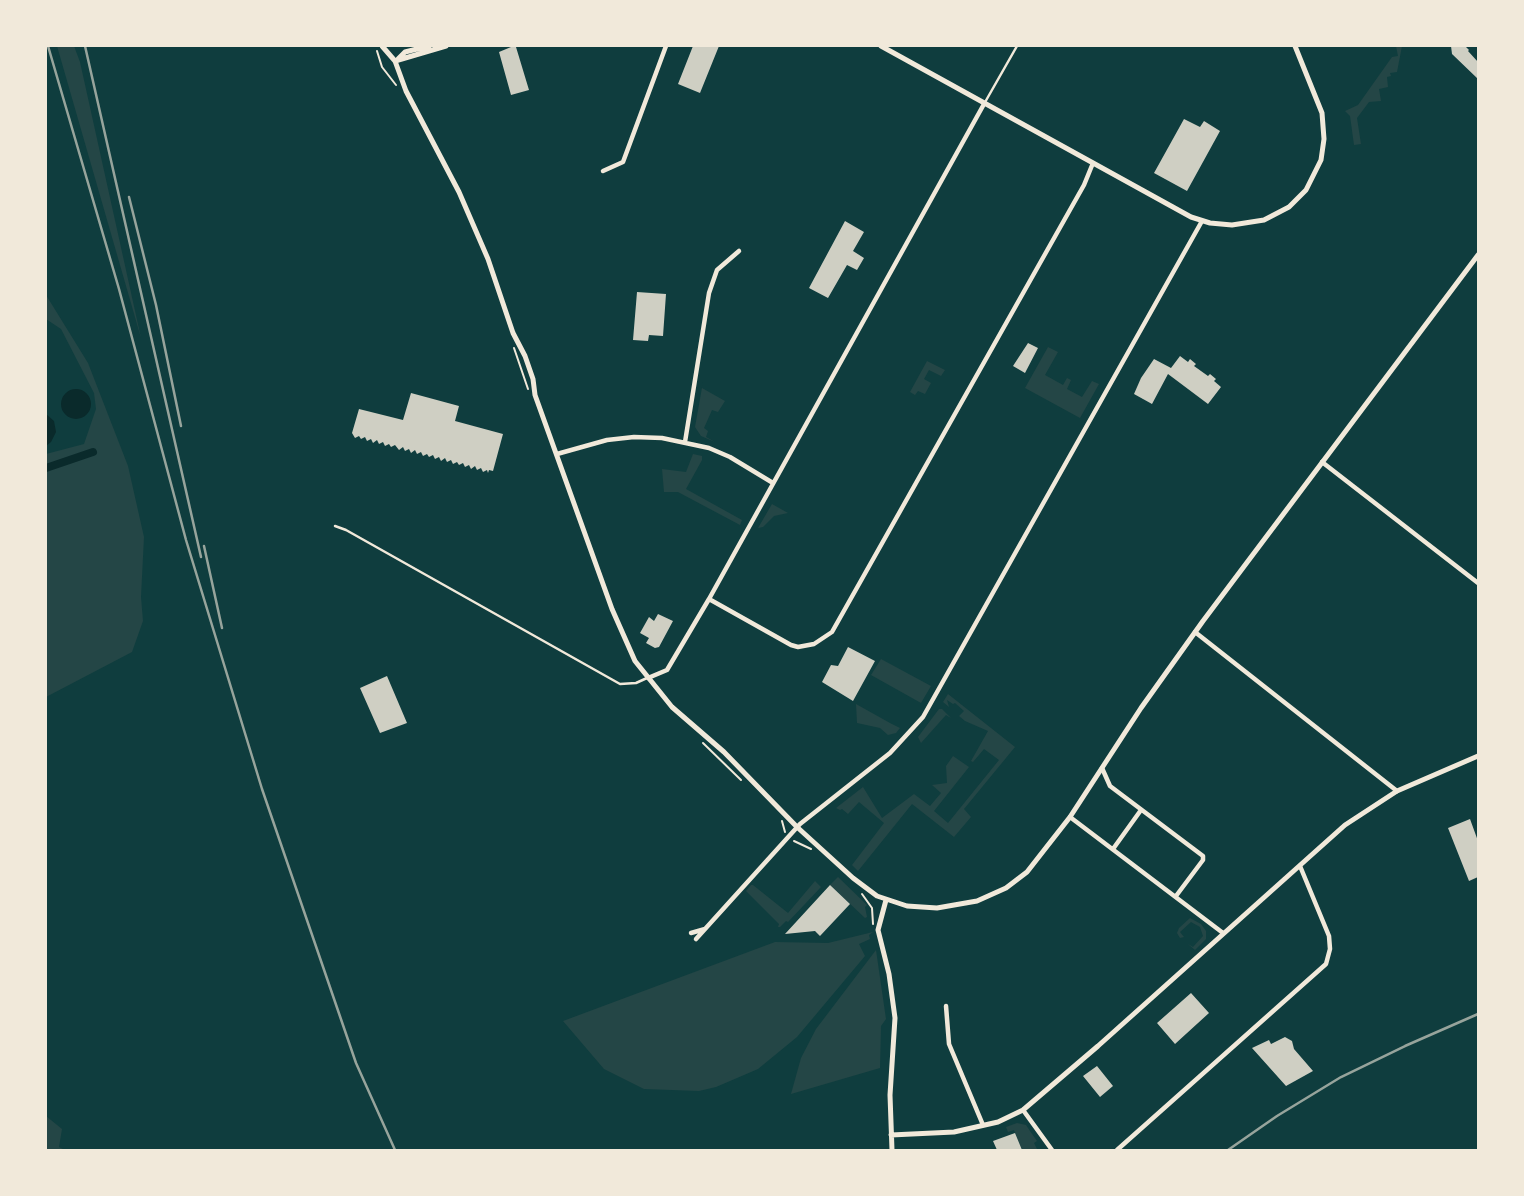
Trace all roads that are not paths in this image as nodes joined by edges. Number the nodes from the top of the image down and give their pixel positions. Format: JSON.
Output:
{"nodes":[{"id":1,"x":382,"y":46,"type":"edge"},
{"id":2,"x":429,"y":46,"type":"edge"},
{"id":3,"x":446,"y":46,"type":"edge"},
{"id":4,"x":666,"y":46,"type":"edge"},
{"id":5,"x":881,"y":46,"type":"edge"},
{"id":6,"x":1017,"y":46,"type":"edge"},
{"id":7,"x":1295,"y":46,"type":"edge"},
{"id":8,"x":395,"y":61,"type":"junction"},
{"id":9,"x":984,"y":104,"type":"junction"},
{"id":10,"x":1093,"y":163,"type":"junction"},
{"id":11,"x":603,"y":171,"type":"dead end"},
{"id":12,"x":1202,"y":221,"type":"junction"},
{"id":13,"x":739,"y":251,"type":"dead end"},
{"id":14,"x":1479,"y":255,"type":"edge"},
{"id":15,"x":685,"y":442,"type":"junction"},
{"id":16,"x":557,"y":454,"type":"junction"},
{"id":17,"x":1322,"y":462,"type":"junction"},
{"id":18,"x":773,"y":483,"type":"junction"},
{"id":19,"x":335,"y":526,"type":"dead end"},
{"id":20,"x":1479,"y":583,"type":"edge"},
{"id":21,"x":709,"y":599,"type":"junction"},
{"id":22,"x":1195,"y":632,"type":"junction"},
{"id":23,"x":648,"y":678,"type":"junction"},
{"id":24,"x":1479,"y":756,"type":"edge"},
{"id":25,"x":1102,"y":768,"type":"junction"},
{"id":26,"x":1397,"y":791,"type":"junction"},
{"id":27,"x":1141,"y":810,"type":"junction"},
{"id":28,"x":1070,"y":817,"type":"junction"},
{"id":29,"x":797,"y":827,"type":"junction"},
{"id":30,"x":1113,"y":849,"type":"junction"},
{"id":31,"x":1300,"y":866,"type":"junction"},
{"id":32,"x":1176,"y":896,"type":"junction"},
{"id":33,"x":886,"y":900,"type":"junction"},
{"id":34,"x":706,"y":929,"type":"junction"},
{"id":35,"x":691,"y":933,"type":"dead end"},
{"id":36,"x":1223,"y":933,"type":"junction"},
{"id":37,"x":696,"y":939,"type":"dead end"},
{"id":38,"x":946,"y":1006,"type":"dead end"},
{"id":39,"x":1023,"y":1110,"type":"junction"},
{"id":40,"x":983,"y":1125,"type":"junction"},
{"id":41,"x":891,"y":1135,"type":"junction"},
{"id":42,"x":892,"y":1150,"type":"edge"},
{"id":43,"x":1052,"y":1150,"type":"edge"},
{"id":44,"x":1117,"y":1150,"type":"edge"}],
"edges":[{"from":1,"to":8,"type":"street"},
{"from":2,"to":8,"type":"street"},
{"from":3,"to":8,"type":"street"},
{"from":4,"to":11,"type":"street"},
{"from":5,"to":9,"type":"street"},
{"from":6,"to":9,"type":"lane"},
{"from":7,"to":12,"type":"street"},
{"from":8,"to":16,"type":"street"},
{"from":9,"to":10,"type":"street"},
{"from":9,"to":18,"type":"street"},
{"from":10,"to":12,"type":"street"},
{"from":10,"to":21,"type":"street"},
{"from":12,"to":29,"type":"street"},
{"from":13,"to":15,"type":"street"},
{"from":14,"to":17,"type":"street"},
{"from":15,"to":16,"type":"street"},
{"from":15,"to":18,"type":"street"},
{"from":16,"to":23,"type":"street"},
{"from":17,"to":20,"type":"street"},
{"from":17,"to":22,"type":"street"},
{"from":18,"to":21,"type":"street"},
{"from":19,"to":23,"type":"lane"},
{"from":21,"to":23,"type":"street"},
{"from":22,"to":25,"type":"street"},
{"from":22,"to":26,"type":"street"},
{"from":23,"to":29,"type":"street"},
{"from":24,"to":26,"type":"street"},
{"from":25,"to":27,"type":"street"},
{"from":25,"to":28,"type":"street"},
{"from":26,"to":31,"type":"street"},
{"from":27,"to":30,"type":"street"},
{"from":27,"to":32,"type":"street"},
{"from":28,"to":30,"type":"street"},
{"from":28,"to":33,"type":"street"},
{"from":29,"to":33,"type":"street"},
{"from":29,"to":34,"type":"street"},
{"from":30,"to":32,"type":"street"},
{"from":31,"to":36,"type":"street"},
{"from":31,"to":44,"type":"street"},
{"from":32,"to":36,"type":"street"},
{"from":33,"to":41,"type":"street"},
{"from":34,"to":35,"type":"street"},
{"from":34,"to":37,"type":"street"},
{"from":36,"to":39,"type":"street"},
{"from":38,"to":40,"type":"street"},
{"from":39,"to":40,"type":"street"},
{"from":39,"to":43,"type":"street"},
{"from":40,"to":41,"type":"street"},
{"from":41,"to":42,"type":"street"}]}
